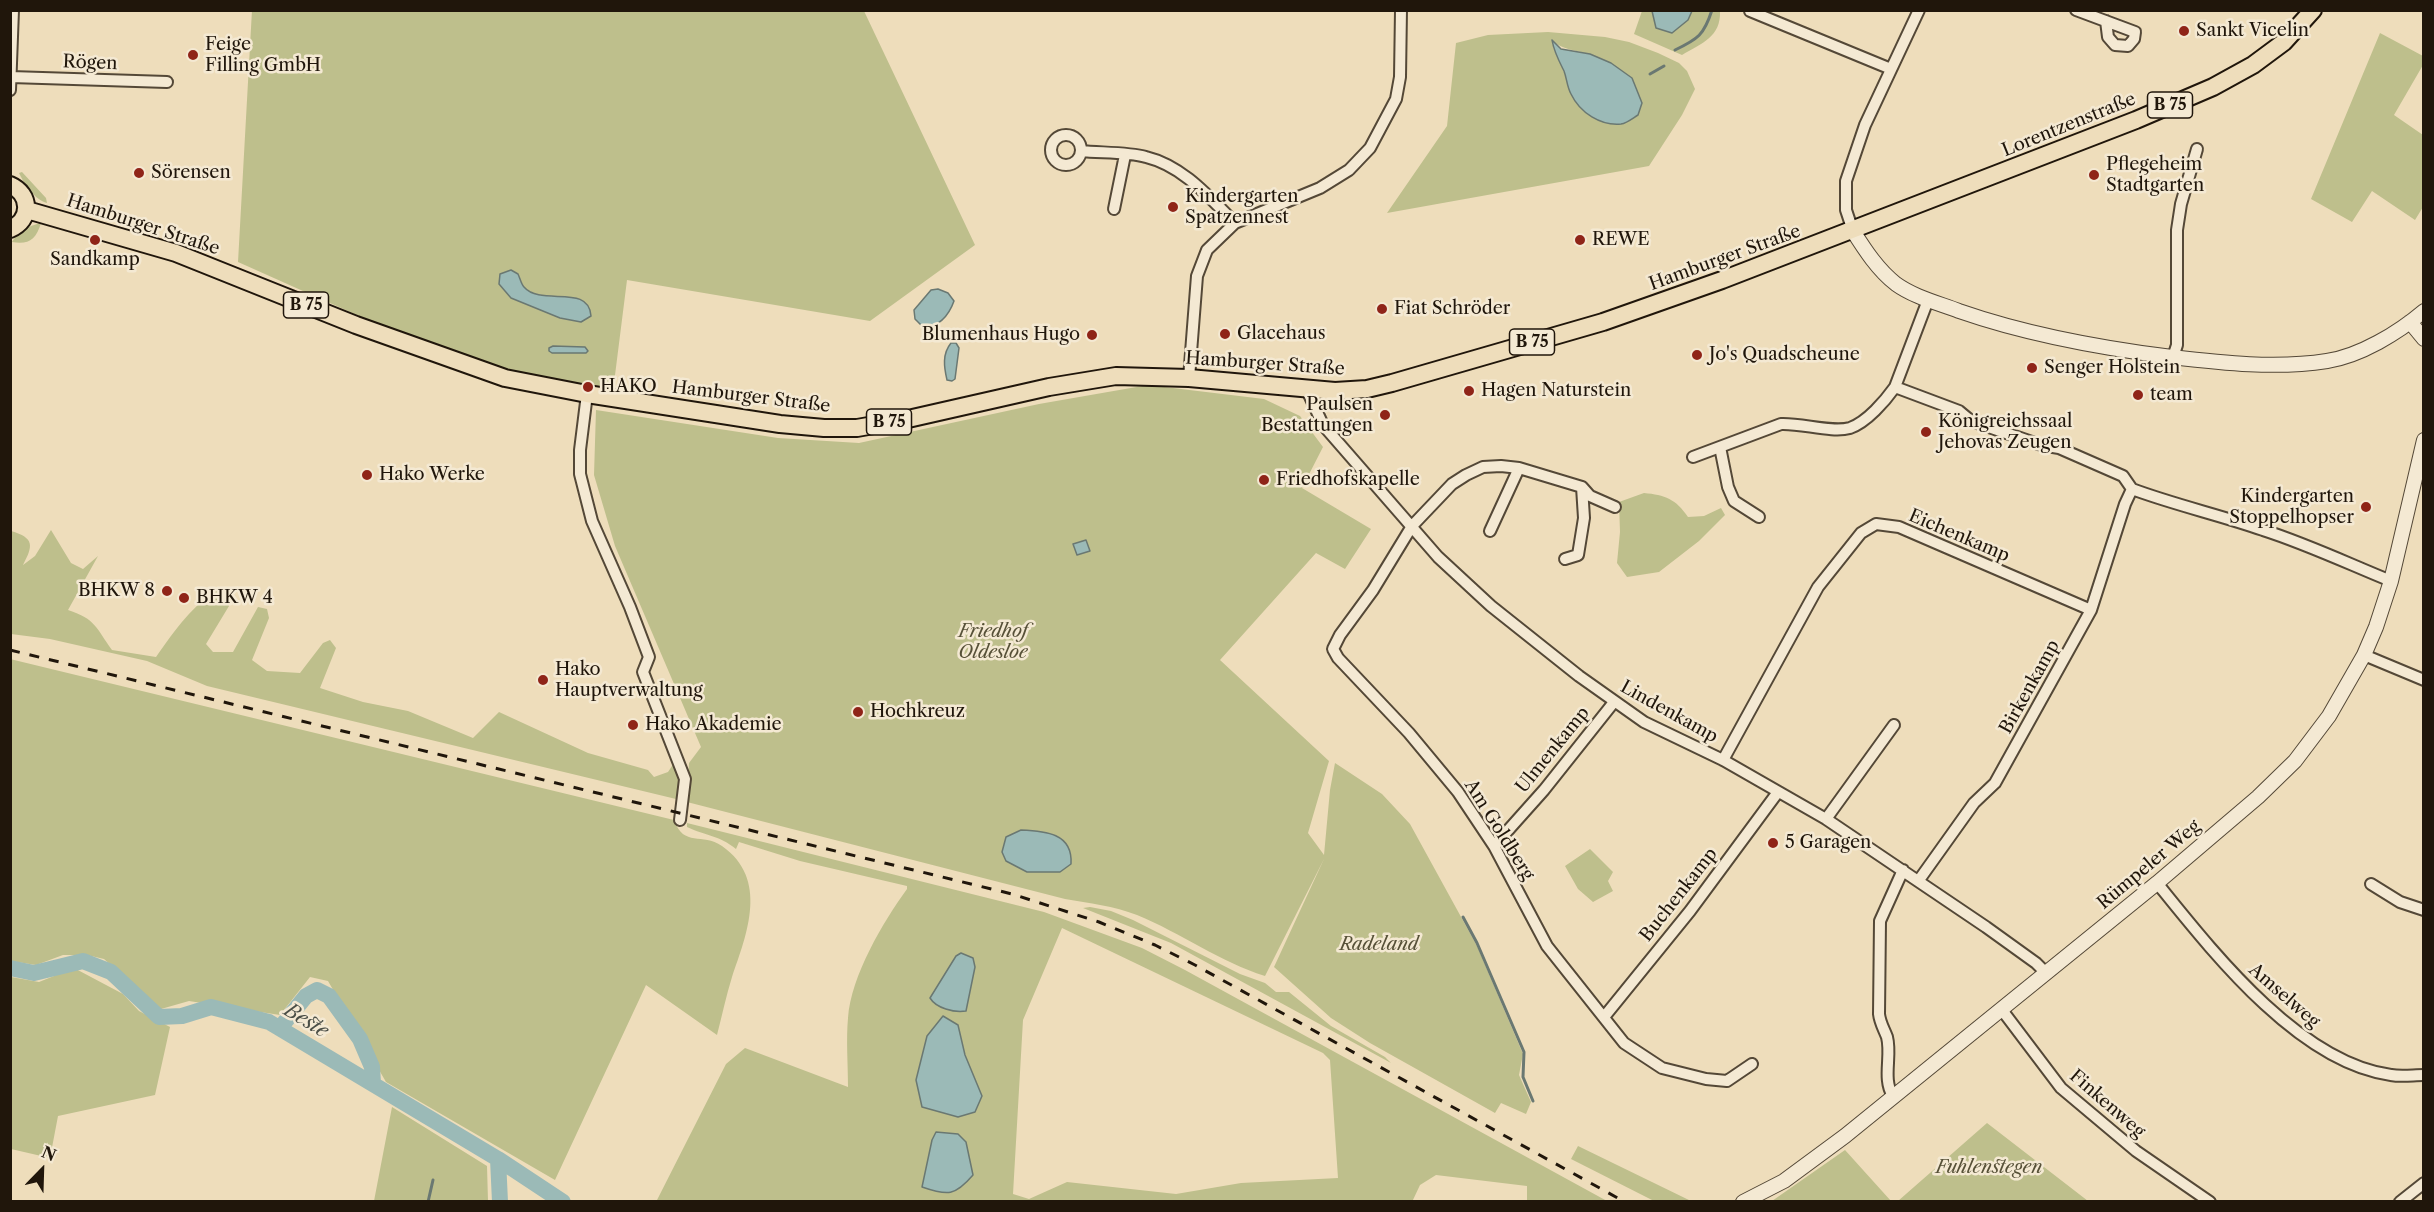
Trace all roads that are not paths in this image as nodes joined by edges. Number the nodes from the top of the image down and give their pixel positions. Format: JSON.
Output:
{"nodes":[{"id":1,"x":13,"y":10,"type":"edge"},
{"id":2,"x":1401,"y":10,"type":"edge"},
{"id":3,"x":1919,"y":10,"type":"edge"},
{"id":4,"x":2076,"y":10,"type":"edge"},
{"id":5,"x":2313,"y":10,"type":"edge"},
{"id":6,"x":1750,"y":11,"type":"edge"},
{"id":7,"x":2106,"y":21,"type":"dead end"},
{"id":8,"x":1891,"y":69,"type":"junction"},
{"id":9,"x":11,"y":77,"type":"edge"},
{"id":10,"x":167,"y":82,"type":"dead end"},
{"id":11,"x":10,"y":90,"type":"edge"},
{"id":12,"x":2197,"y":149,"type":"dead end"},
{"id":13,"x":1081,"y":151,"type":"dead end"},
{"id":14,"x":1125,"y":155,"type":"junction"},
{"id":15,"x":10,"y":185,"type":"edge"},
{"id":16,"x":1114,"y":209,"type":"dead end"},
{"id":17,"x":27,"y":210,"type":"junction"},
{"id":18,"x":1235,"y":223,"type":"junction"},
{"id":19,"x":10,"y":229,"type":"edge"},
{"id":20,"x":1853,"y":231,"type":"junction"},
{"id":21,"x":1928,"y":300,"type":"junction"},
{"id":22,"x":2423,"y":313,"type":"edge"},
{"id":23,"x":2410,"y":322,"type":"junction"},
{"id":24,"x":2424,"y":339,"type":"edge"},
{"id":25,"x":2173,"y":357,"type":"junction"},
{"id":26,"x":1189,"y":378,"type":"junction"},
{"id":27,"x":1895,"y":387,"type":"junction"},
{"id":28,"x":1307,"y":390,"type":"junction"},
{"id":29,"x":587,"y":394,"type":"junction"},
{"id":30,"x":2424,"y":440,"type":"edge"},
{"id":31,"x":1720,"y":447,"type":"junction"},
{"id":32,"x":1693,"y":457,"type":"dead end"},
{"id":33,"x":1519,"y":468,"type":"junction"},
{"id":34,"x":1582,"y":487,"type":"junction"},
{"id":35,"x":2132,"y":489,"type":"junction"},
{"id":36,"x":1615,"y":507,"type":"dead end"},
{"id":37,"x":1759,"y":517,"type":"dead end"},
{"id":38,"x":1412,"y":526,"type":"junction"},
{"id":39,"x":1490,"y":531,"type":"dead end"},
{"id":40,"x":1565,"y":559,"type":"dead end"},
{"id":41,"x":2391,"y":581,"type":"junction"},
{"id":42,"x":2091,"y":610,"type":"junction"},
{"id":43,"x":2364,"y":655,"type":"junction"},
{"id":44,"x":2424,"y":680,"type":"edge"},
{"id":45,"x":1614,"y":702,"type":"junction"},
{"id":46,"x":1894,"y":724,"type":"dead end"},
{"id":47,"x":1723,"y":760,"type":"junction"},
{"id":48,"x":1778,"y":792,"type":"junction"},
{"id":49,"x":1826,"y":819,"type":"junction"},
{"id":50,"x":680,"y":820,"type":"dead end"},
{"id":51,"x":1494,"y":846,"type":"junction"},
{"id":52,"x":1903,"y":870,"type":"junction"},
{"id":53,"x":1919,"y":880,"type":"junction"},
{"id":54,"x":2157,"y":883,"type":"junction"},
{"id":55,"x":2371,"y":884,"type":"dead end"},
{"id":56,"x":2424,"y":910,"type":"edge"},
{"id":57,"x":2046,"y":973,"type":"junction"},
{"id":58,"x":2002,"y":1010,"type":"junction"},
{"id":59,"x":1604,"y":1017,"type":"junction"},
{"id":60,"x":1752,"y":1064,"type":"dead end"},
{"id":61,"x":2424,"y":1075,"type":"edge"},
{"id":62,"x":1893,"y":1096,"type":"junction"},
{"id":63,"x":2424,"y":1183,"type":"edge"},
{"id":64,"x":1743,"y":1202,"type":"edge"},
{"id":65,"x":2210,"y":1202,"type":"edge"},
{"id":66,"x":2400,"y":1202,"type":"edge"}],
"edges":[{"from":1,"to":9,"type":"street"},
{"from":2,"to":18,"type":"street"},
{"from":3,"to":8,"type":"street"},
{"from":4,"to":7,"type":"street"},
{"from":5,"to":20,"type":"main road","name":"Lorentzenstraße","number":"B 75"},
{"from":6,"to":8,"type":"street"},
{"from":8,"to":20,"type":"street"},
{"from":9,"to":10,"type":"street","name":"Rögen"},
{"from":9,"to":11,"type":"street"},
{"from":12,"to":25,"type":"street"},
{"from":13,"to":14,"type":"street"},
{"from":14,"to":16,"type":"street"},
{"from":14,"to":18,"type":"street"},
{"from":15,"to":17,"type":"main road"},
{"from":17,"to":19,"type":"main road"},
{"from":17,"to":29,"type":"main road","name":"Hamburger Straße","number":"B 75"},
{"from":18,"to":26,"type":"street"},
{"from":20,"to":21,"type":"street"},
{"from":20,"to":28,"type":"main road","name":"Hamburger Straße","number":"B 75"},
{"from":21,"to":25,"type":"street"},
{"from":21,"to":27,"type":"street"},
{"from":22,"to":23,"type":"street"},
{"from":23,"to":24,"type":"street"},
{"from":23,"to":25,"type":"street"},
{"from":26,"to":28,"type":"main road","name":"Hamburger Straße","number":"B 75"},
{"from":26,"to":29,"type":"main road","name":"Hamburger Straße","number":"B 75"},
{"from":27,"to":31,"type":"street"},
{"from":27,"to":35,"type":"street"},
{"from":28,"to":38,"type":"street","name":"Lindenkamp"},
{"from":29,"to":50,"type":"street"},
{"from":30,"to":41,"type":"street","name":"Rümpeler Weg"},
{"from":31,"to":32,"type":"street"},
{"from":31,"to":37,"type":"street"},
{"from":33,"to":34,"type":"street"},
{"from":33,"to":38,"type":"street"},
{"from":33,"to":39,"type":"street"},
{"from":34,"to":36,"type":"street"},
{"from":34,"to":40,"type":"street"},
{"from":35,"to":41,"type":"street"},
{"from":35,"to":42,"type":"street","name":"Birkenkamp"},
{"from":38,"to":45,"type":"street","name":"Lindenkamp"},
{"from":38,"to":51,"type":"street","name":"Am Goldberg"},
{"from":41,"to":43,"type":"street","name":"Rümpeler Weg"},
{"from":42,"to":47,"type":"street","name":"Eichenkamp"},
{"from":42,"to":53,"type":"street","name":"Birkenkamp"},
{"from":43,"to":44,"type":"street"},
{"from":43,"to":54,"type":"street","name":"Rümpeler Weg"},
{"from":45,"to":47,"type":"street","name":"Lindenkamp"},
{"from":45,"to":51,"type":"street","name":"Ulmenkamp"},
{"from":46,"to":49,"type":"street"},
{"from":47,"to":48,"type":"street","name":"Lindenkamp"},
{"from":48,"to":49,"type":"street","name":"Lindenkamp"},
{"from":48,"to":59,"type":"street","name":"Buchenkamp"},
{"from":49,"to":52,"type":"street","name":"Lindenkamp"},
{"from":51,"to":59,"type":"street","name":"Am Goldberg"},
{"from":52,"to":53,"type":"street","name":"Lindenkamp"},
{"from":52,"to":62,"type":"street"},
{"from":53,"to":57,"type":"street","name":"Lindenkamp"},
{"from":54,"to":57,"type":"street","name":"Rümpeler Weg"},
{"from":54,"to":61,"type":"street","name":"Amselweg"},
{"from":55,"to":56,"type":"street"},
{"from":57,"to":58,"type":"street","name":"Rümpeler Weg"},
{"from":58,"to":62,"type":"street","name":"Rümpeler Weg"},
{"from":58,"to":65,"type":"street","name":"Finkenweg"},
{"from":59,"to":60,"type":"street","name":"Am Goldberg"},
{"from":62,"to":64,"type":"street","name":"Rümpeler Weg"},
{"from":63,"to":66,"type":"street"}]}
